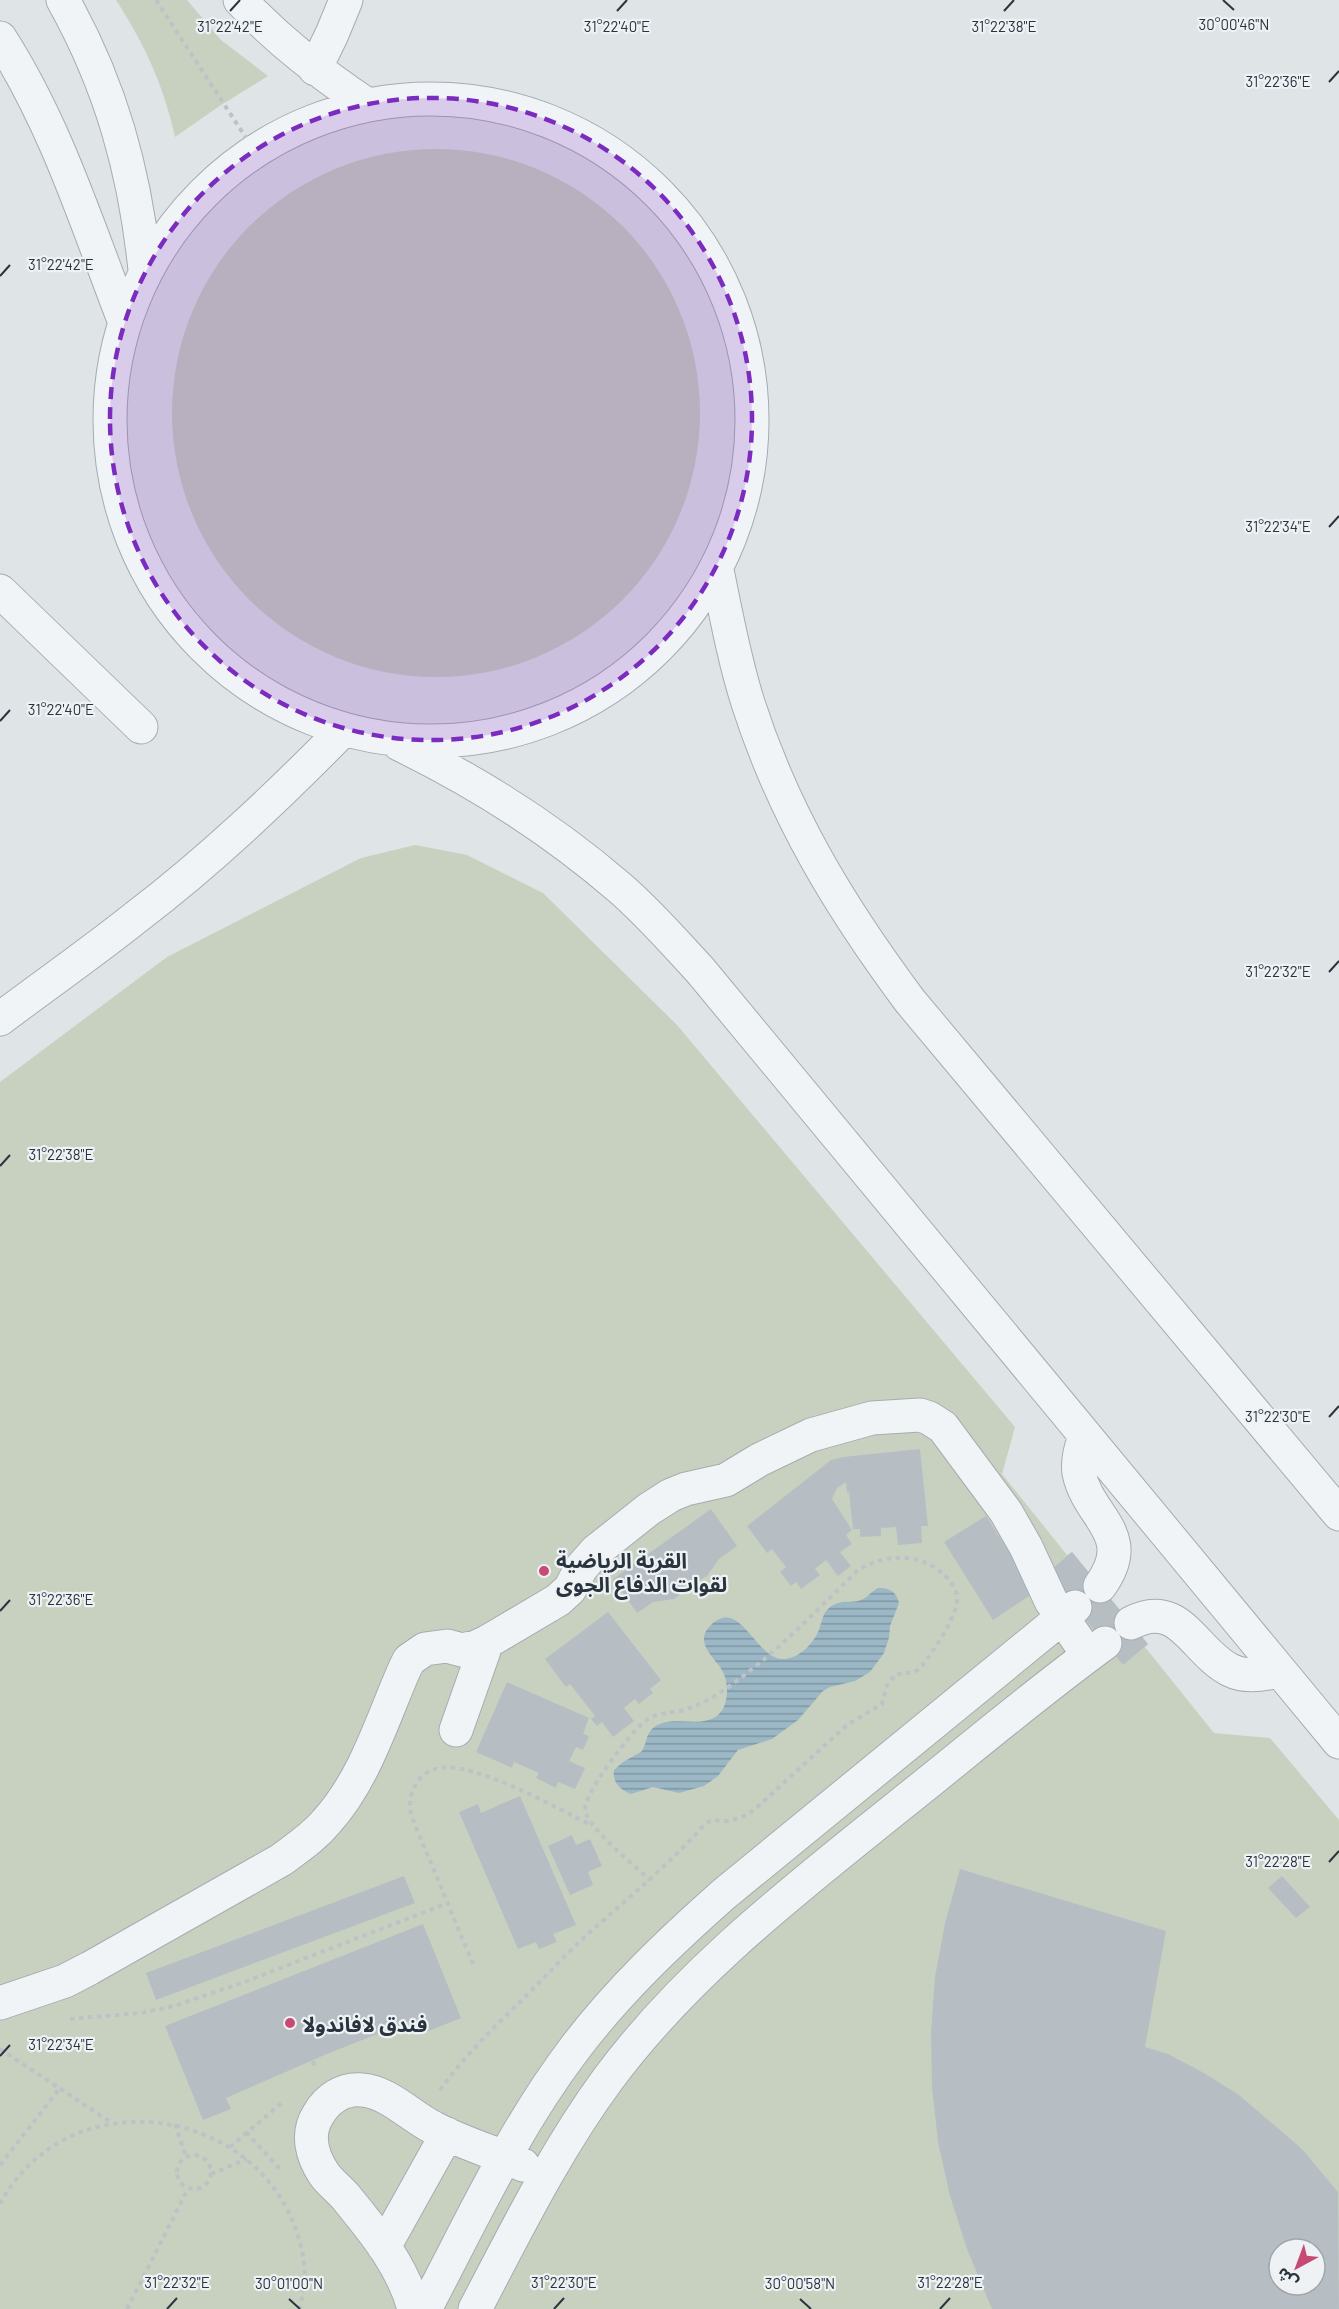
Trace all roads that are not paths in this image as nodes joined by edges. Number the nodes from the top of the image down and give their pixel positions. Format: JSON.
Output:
{"nodes":[{"id":1,"x":63,"y":0,"type":"edge"},
{"id":2,"x":240,"y":0,"type":"edge"},
{"id":3,"x":346,"y":0,"type":"edge"},
{"id":4,"x":0,"y":38,"type":"edge"},
{"id":5,"x":315,"y":69,"type":"junction"},
{"id":6,"x":366,"y":104,"type":"junction"},
{"id":7,"x":145,"y":270,"type":"junction"},
{"id":8,"x":124,"y":321,"type":"junction"},
{"id":9,"x":717,"y":570,"type":"junction"},
{"id":10,"x":0,"y":591,"type":"edge"},
{"id":11,"x":141,"y":727,"type":"dead end"},
{"id":12,"x":344,"y":729,"type":"junction"},
{"id":13,"x":387,"y":738,"type":"junction"},
{"id":14,"x":0,"y":1019,"type":"edge"},
{"id":15,"x":1085,"y":1437,"type":"junction"},
{"id":16,"x":1339,"y":1514,"type":"edge"},
{"id":17,"x":1100,"y":1586,"type":"dead end"},
{"id":18,"x":1069,"y":1613,"type":"junction"},
{"id":19,"x":1131,"y":1623,"type":"dead end"},
{"id":20,"x":487,"y":1642,"type":"junction"},
{"id":21,"x":1280,"y":1671,"type":"junction"},
{"id":22,"x":456,"y":1730,"type":"dead end"},
{"id":23,"x":1339,"y":1742,"type":"edge"},
{"id":24,"x":0,"y":2003,"type":"edge"},
{"id":25,"x":433,"y":2127,"type":"junction"},
{"id":26,"x":504,"y":2156,"type":"junction"},
{"id":27,"x":546,"y":2175,"type":"junction"},
{"id":28,"x":384,"y":2247,"type":"junction"},
{"id":29,"x":414,"y":2309,"type":"edge"},
{"id":30,"x":425,"y":2309,"type":"edge"},
{"id":31,"x":475,"y":2309,"type":"edge"}],
"edges":[{"from":1,"to":7,"type":"street"},
{"from":2,"to":5,"type":"street"},
{"from":3,"to":5,"type":"street"},
{"from":4,"to":8,"type":"street"},
{"from":5,"to":6,"type":"street"},
{"from":6,"to":7,"type":"street"},
{"from":6,"to":9,"type":"street"},
{"from":7,"to":8,"type":"street"},
{"from":8,"to":12,"type":"street"},
{"from":9,"to":13,"type":"street"},
{"from":9,"to":16,"type":"street"},
{"from":10,"to":11,"type":"street"},
{"from":12,"to":13,"type":"street"},
{"from":12,"to":14,"type":"street"},
{"from":13,"to":15,"type":"street"},
{"from":15,"to":17,"type":"street"},
{"from":15,"to":21,"type":"street"},
{"from":18,"to":20,"type":"street"},
{"from":18,"to":26,"type":"street"},
{"from":18,"to":27,"type":"street"},
{"from":19,"to":21,"type":"street"},
{"from":20,"to":22,"type":"street"},
{"from":20,"to":24,"type":"street"},
{"from":21,"to":23,"type":"street"},
{"from":25,"to":26,"type":"street"},
{"from":25,"to":28,"type":"street"},
{"from":25,"to":28,"type":"street"},
{"from":26,"to":27,"type":"street"},
{"from":26,"to":30,"type":"street"},
{"from":27,"to":31,"type":"street"},
{"from":28,"to":29,"type":"street"}]}
